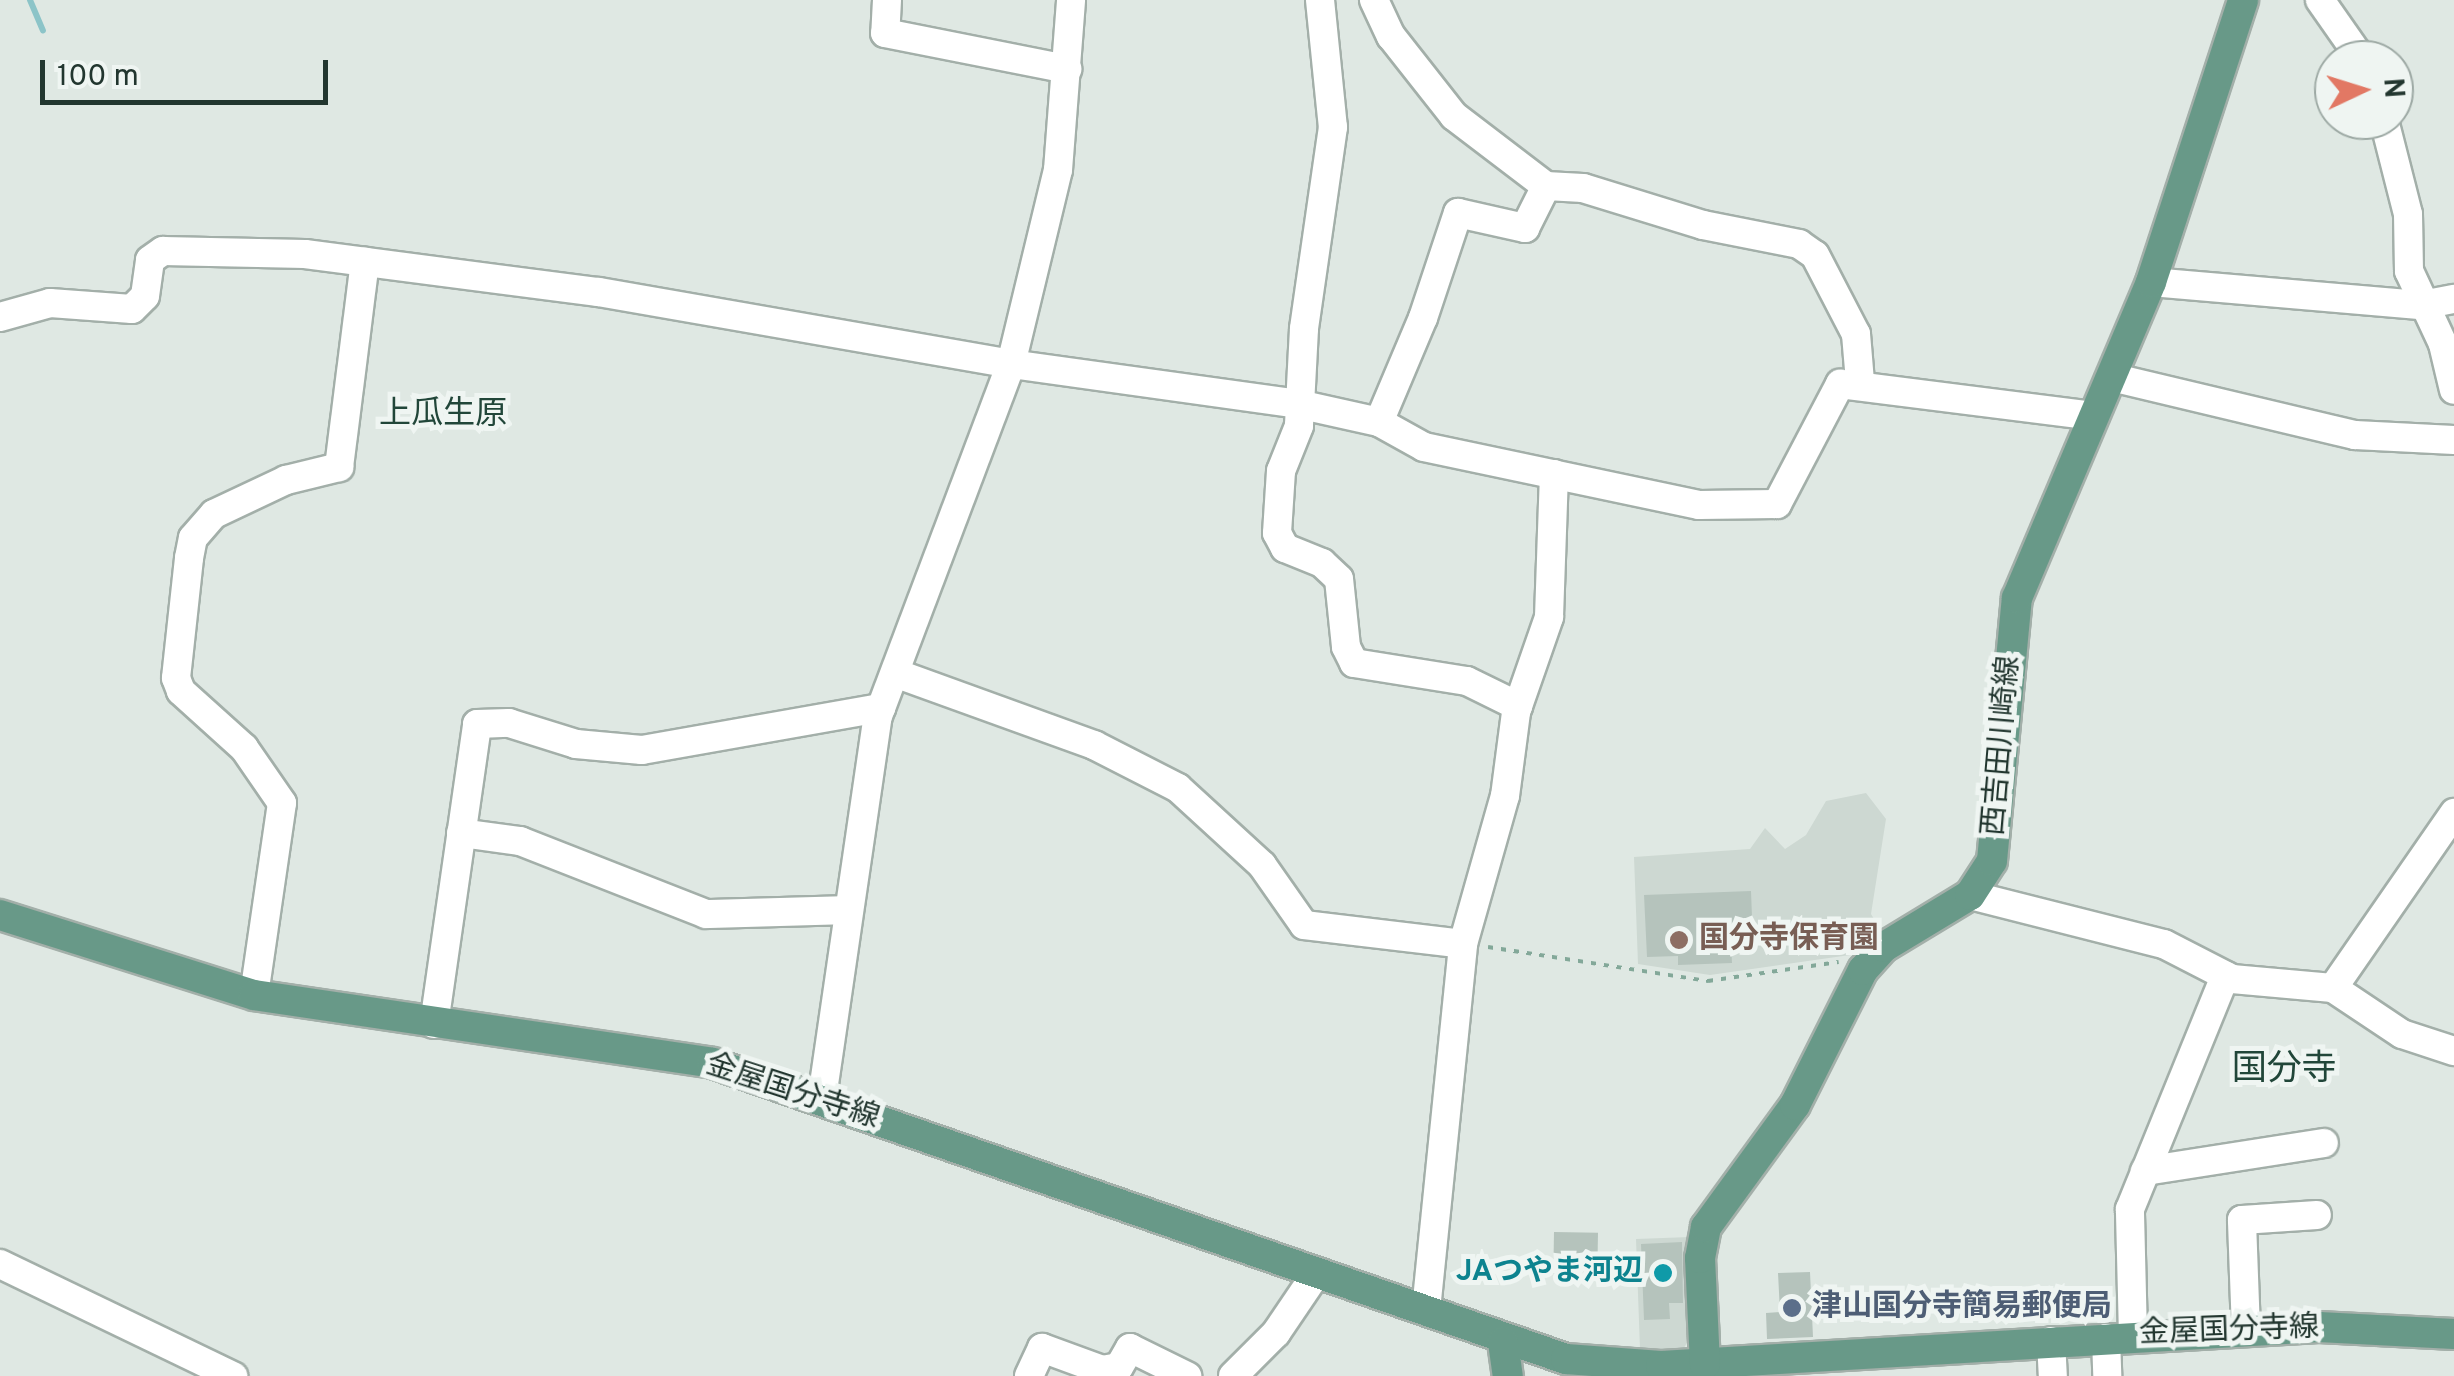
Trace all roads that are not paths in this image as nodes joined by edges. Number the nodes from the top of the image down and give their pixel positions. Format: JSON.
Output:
{"nodes":[{"id":1,"x":886,"y":0,"type":"edge"},
{"id":2,"x":1071,"y":0,"type":"edge"},
{"id":3,"x":1320,"y":0,"type":"edge"},
{"id":4,"x":1374,"y":0,"type":"edge"},
{"id":5,"x":2244,"y":0,"type":"edge"},
{"id":6,"x":2320,"y":0,"type":"edge"},
{"id":7,"x":2348,"y":40,"type":"edge"},
{"id":8,"x":1067,"y":69,"type":"junction"},
{"id":9,"x":2389,"y":140,"type":"edge"},
{"id":10,"x":1546,"y":186,"type":"junction"},
{"id":11,"x":365,"y":262,"type":"junction"},
{"id":12,"x":2150,"y":282,"type":"junction"},
{"id":13,"x":2454,"y":299,"type":"edge"},
{"id":14,"x":2422,"y":305,"type":"junction"},
{"id":15,"x":0,"y":317,"type":"edge"},
{"id":16,"x":1011,"y":364,"type":"junction"},
{"id":17,"x":2111,"y":377,"type":"junction"},
{"id":18,"x":1860,"y":382,"type":"junction"},
{"id":19,"x":2454,"y":390,"type":"edge"},
{"id":20,"x":1298,"y":404,"type":"junction"},
{"id":21,"x":2093,"y":416,"type":"junction"},
{"id":22,"x":1379,"y":422,"type":"junction"},
{"id":23,"x":2454,"y":440,"type":"edge"},
{"id":24,"x":1554,"y":474,"type":"junction"},
{"id":25,"x":895,"y":673,"type":"junction"},
{"id":26,"x":1518,"y":706,"type":"junction"},
{"id":27,"x":880,"y":708,"type":"junction"},
{"id":28,"x":2450,"y":826,"type":"edge"},
{"id":29,"x":461,"y":833,"type":"junction"},
{"id":30,"x":1970,"y":895,"type":"junction"},
{"id":31,"x":845,"y":910,"type":"junction"},
{"id":32,"x":3,"y":923,"type":"edge"},
{"id":33,"x":1463,"y":944,"type":"junction"},
{"id":34,"x":2225,"y":976,"type":"junction"},
{"id":35,"x":2333,"y":988,"type":"junction"},
{"id":36,"x":254,"y":995,"type":"junction"},
{"id":37,"x":434,"y":1024,"type":"junction"},
{"id":38,"x":2454,"y":1051,"type":"edge"},
{"id":39,"x":822,"y":1098,"type":"junction"},
{"id":40,"x":2324,"y":1144,"type":"dead end"},
{"id":41,"x":2145,"y":1171,"type":"junction"},
{"id":42,"x":2317,"y":1215,"type":"dead end"},
{"id":43,"x":0,"y":1264,"type":"edge"},
{"id":44,"x":1316,"y":1274,"type":"junction"},
{"id":45,"x":1426,"y":1310,"type":"junction"},
{"id":46,"x":2246,"y":1331,"type":"junction"},
{"id":47,"x":2454,"y":1334,"type":"edge"},
{"id":48,"x":2120,"y":1337,"type":"junction"},
{"id":49,"x":1504,"y":1342,"type":"junction"},
{"id":50,"x":2051,"y":1342,"type":"junction"},
{"id":51,"x":1705,"y":1370,"type":"edge"},
{"id":52,"x":233,"y":1376,"type":"edge"},
{"id":53,"x":1029,"y":1376,"type":"edge"},
{"id":54,"x":1187,"y":1376,"type":"edge"},
{"id":55,"x":1233,"y":1376,"type":"edge"},
{"id":56,"x":1508,"y":1376,"type":"edge"},
{"id":57,"x":2053,"y":1376,"type":"edge"},
{"id":58,"x":2106,"y":1376,"type":"edge"}],
"edges":[{"from":1,"to":8,"type":"street"},
{"from":2,"to":8,"type":"street"},
{"from":3,"to":20,"type":"street"},
{"from":4,"to":10,"type":"street"},
{"from":5,"to":12,"type":"main road","name":"西吉田川崎線"},
{"from":6,"to":7,"type":"street"},
{"from":8,"to":16,"type":"street"},
{"from":9,"to":14,"type":"street"},
{"from":10,"to":18,"type":"street"},
{"from":10,"to":22,"type":"street"},
{"from":11,"to":15,"type":"street"},
{"from":11,"to":16,"type":"street"},
{"from":11,"to":36,"type":"street"},
{"from":12,"to":14,"type":"street"},
{"from":12,"to":17,"type":"main road","name":"西吉田川崎線"},
{"from":13,"to":14,"type":"street"},
{"from":14,"to":19,"type":"street"},
{"from":16,"to":20,"type":"street"},
{"from":16,"to":25,"type":"street"},
{"from":17,"to":21,"type":"main road","name":"西吉田川崎線"},
{"from":17,"to":23,"type":"street"},
{"from":18,"to":21,"type":"street"},
{"from":18,"to":24,"type":"street"},
{"from":20,"to":22,"type":"street"},
{"from":20,"to":26,"type":"street"},
{"from":21,"to":30,"type":"main road","name":"西吉田川崎線"},
{"from":22,"to":24,"type":"street"},
{"from":24,"to":26,"type":"street"},
{"from":25,"to":27,"type":"street"},
{"from":25,"to":33,"type":"street"},
{"from":26,"to":33,"type":"street"},
{"from":27,"to":29,"type":"street"},
{"from":27,"to":31,"type":"street"},
{"from":28,"to":35,"type":"street"},
{"from":29,"to":31,"type":"street"},
{"from":29,"to":37,"type":"street"},
{"from":30,"to":34,"type":"street"},
{"from":30,"to":51,"type":"main road","name":"西吉田川崎線"},
{"from":31,"to":39,"type":"street"},
{"from":32,"to":36,"type":"main road","name":"金屋国分寺線"},
{"from":33,"to":45,"type":"street"},
{"from":34,"to":35,"type":"street"},
{"from":34,"to":41,"type":"street"},
{"from":35,"to":38,"type":"street"},
{"from":36,"to":37,"type":"main road","name":"金屋国分寺線"},
{"from":37,"to":39,"type":"main road","name":"金屋国分寺線"},
{"from":39,"to":44,"type":"main road","name":"金屋国分寺線"},
{"from":40,"to":41,"type":"street"},
{"from":41,"to":48,"type":"street"},
{"from":42,"to":46,"type":"street"},
{"from":43,"to":52,"type":"street"},
{"from":44,"to":45,"type":"main road","name":"金屋国分寺線"},
{"from":44,"to":55,"type":"street"},
{"from":45,"to":49,"type":"main road","name":"金屋国分寺線"},
{"from":46,"to":47,"type":"main road","name":"金屋国分寺線"},
{"from":46,"to":48,"type":"main road","name":"金屋国分寺線"},
{"from":48,"to":50,"type":"main road","name":"金屋国分寺線"},
{"from":48,"to":58,"type":"street"},
{"from":49,"to":51,"type":"main road"},
{"from":49,"to":56,"type":"main road"},
{"from":50,"to":51,"type":"main road","name":"金屋国分寺線"},
{"from":50,"to":57,"type":"street"},
{"from":53,"to":54,"type":"street"}]}
